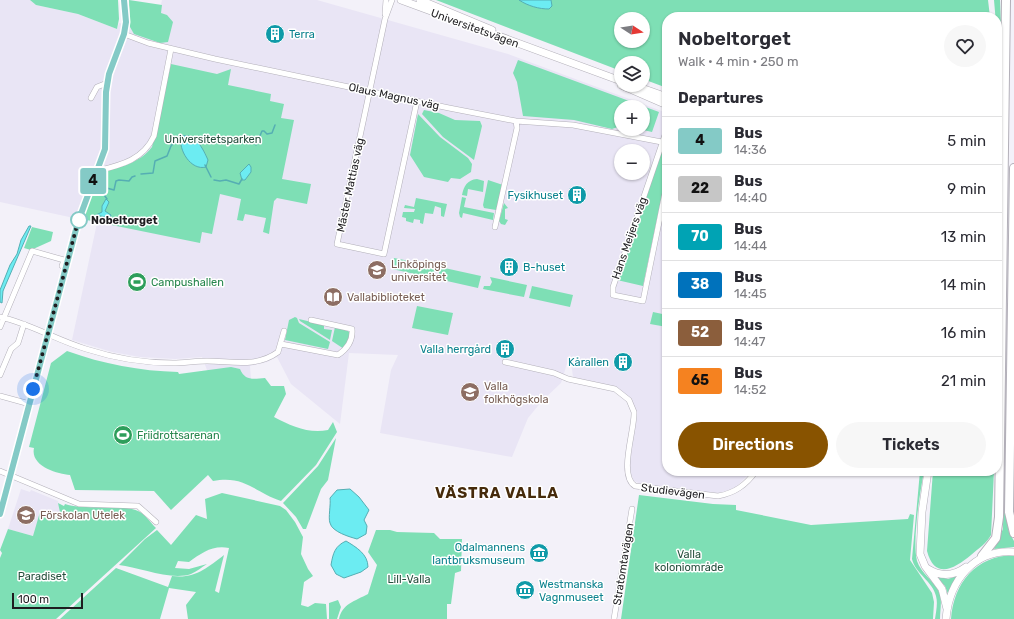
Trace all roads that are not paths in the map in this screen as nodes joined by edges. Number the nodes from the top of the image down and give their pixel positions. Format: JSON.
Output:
{"nodes":[{"id":1,"x":124,"y":0,"type":"edge"},
{"id":2,"x":386,"y":0,"type":"edge"},
{"id":3,"x":392,"y":0,"type":"edge"},
{"id":4,"x":401,"y":0,"type":"edge"},
{"id":5,"x":420,"y":0,"type":"edge"},
{"id":6,"x":1006,"y":0,"type":"edge"},
{"id":7,"x":384,"y":19,"type":"junction"},
{"id":8,"x":124,"y":34,"type":"junction"},
{"id":9,"x":171,"y":49,"type":"junction"},
{"id":10,"x":549,"y":55,"type":"junction"},
{"id":11,"x":593,"y":72,"type":"junction"},
{"id":12,"x":614,"y":79,"type":"edge"},
{"id":13,"x":614,"y":82,"type":"edge"},
{"id":14,"x":107,"y":83,"type":"junction"},
{"id":15,"x":369,"y":91,"type":"junction"},
{"id":16,"x":650,"y":91,"type":"edge"},
{"id":17,"x":637,"y":92,"type":"edge"},
{"id":18,"x":662,"y":95,"type":"edge"},
{"id":19,"x":91,"y":98,"type":"dead end"},
{"id":20,"x":417,"y":101,"type":"junction"},
{"id":21,"x":662,"y":103,"type":"edge"},
{"id":22,"x":516,"y":121,"type":"junction"},
{"id":23,"x":662,"y":141,"type":"edge"},
{"id":24,"x":662,"y":150,"type":"edge"},
{"id":25,"x":1014,"y":168,"type":"edge"},
{"id":26,"x":97,"y":171,"type":"junction"},
{"id":27,"x":662,"y":208,"type":"edge"},
{"id":28,"x":495,"y":227,"type":"dead end"},
{"id":29,"x":62,"y":266,"type":"dead end"},
{"id":30,"x":1002,"y":295,"type":"edge"},
{"id":31,"x":2,"y":318,"type":"edge"},
{"id":32,"x":311,"y":320,"type":"dead end"},
{"id":33,"x":24,"y":324,"type":"junction"},
{"id":34,"x":0,"y":327,"type":"edge"},
{"id":35,"x":284,"y":331,"type":"dead end"},
{"id":36,"x":48,"y":334,"type":"junction"},
{"id":37,"x":281,"y":344,"type":"junction"},
{"id":38,"x":505,"y":362,"type":"dead end"},
{"id":39,"x":0,"y":375,"type":"edge"},
{"id":40,"x":0,"y":396,"type":"edge"},
{"id":41,"x":26,"y":403,"type":"dead end"},
{"id":42,"x":0,"y":471,"type":"edge"},
{"id":43,"x":10,"y":476,"type":"junction"},
{"id":44,"x":751,"y":476,"type":"edge"},
{"id":45,"x":927,"y":476,"type":"edge"},
{"id":46,"x":1000,"y":476,"type":"edge"},
{"id":47,"x":632,"y":509,"type":"dead end"},
{"id":48,"x":0,"y":514,"type":"edge"},
{"id":49,"x":156,"y":522,"type":"dead end"},
{"id":50,"x":1014,"y":533,"type":"edge"},
{"id":51,"x":1014,"y":552,"type":"edge"},
{"id":52,"x":982,"y":556,"type":"junction"},
{"id":53,"x":972,"y":563,"type":"junction"},
{"id":54,"x":926,"y":568,"type":"junction"},
{"id":55,"x":947,"y":609,"type":"junction"},
{"id":56,"x":614,"y":619,"type":"edge"},
{"id":57,"x":946,"y":619,"type":"edge"}],
"edges":[{"from":1,"to":8,"type":"street"},
{"from":2,"to":7,"type":"street","name":"Mäster Mattias väg"},
{"from":3,"to":7,"type":"street","name":"Mäster Mattias väg"},
{"from":4,"to":10,"type":"main road","name":"Universitetsvägen"},
{"from":5,"to":10,"type":"main road","name":"Universitetsvägen"},
{"from":6,"to":30,"type":"highway"},
{"from":7,"to":15,"type":"street","name":"Mäster Mattias väg"},
{"from":8,"to":9,"type":"street","name":"Olaus Magnus väg"},
{"from":8,"to":14,"type":"street"},
{"from":9,"to":15,"type":"street","name":"Olaus Magnus väg"},
{"from":9,"to":26,"type":"street"},
{"from":10,"to":11,"type":"main road","name":"Universitetsvägen"},
{"from":11,"to":12,"type":"main road","name":"Universitetsvägen"},
{"from":11,"to":13,"type":"main road","name":"Universitetsvägen"},
{"from":14,"to":19,"type":"street"},
{"from":14,"to":26,"type":"street"},
{"from":15,"to":20,"type":"street","name":"Olaus Magnus väg"},
{"from":15,"to":20,"type":"street","name":"Mäster Mattias väg"},
{"from":16,"to":18,"type":"main road"},
{"from":17,"to":21,"type":"main road","name":"Universitetsvägen"},
{"from":20,"to":22,"type":"street","name":"Olaus Magnus väg"},
{"from":22,"to":23,"type":"street","name":"Olaus Magnus väg"},
{"from":22,"to":28,"type":"street"},
{"from":24,"to":27,"type":"street","name":"Hans Meijers väg"},
{"from":25,"to":50,"type":"highway"},
{"from":26,"to":36,"type":"street"},
{"from":29,"to":31,"type":"street"},
{"from":31,"to":33,"type":"street"},
{"from":31,"to":34,"type":"street"},
{"from":32,"to":37,"type":"street"},
{"from":33,"to":36,"type":"street"},
{"from":33,"to":39,"type":"street"},
{"from":35,"to":37,"type":"street"},
{"from":36,"to":37,"type":"street"},
{"from":36,"to":43,"type":"street"},
{"from":38,"to":44,"type":"street","name":"Studievägen"},
{"from":40,"to":41,"type":"street"},
{"from":42,"to":43,"type":"street"},
{"from":43,"to":48,"type":"street"},
{"from":43,"to":49,"type":"street"},
{"from":45,"to":54,"type":"main road"},
{"from":46,"to":52,"type":"highway"},
{"from":47,"to":56,"type":"street","name":"Stratomtavägen"},
{"from":51,"to":52,"type":"main road"},
{"from":52,"to":53,"type":"main road"},
{"from":53,"to":54,"type":"main road"},
{"from":53,"to":55,"type":"main road"},
{"from":54,"to":55,"type":"main road"},
{"from":55,"to":57,"type":"main road"}]}
